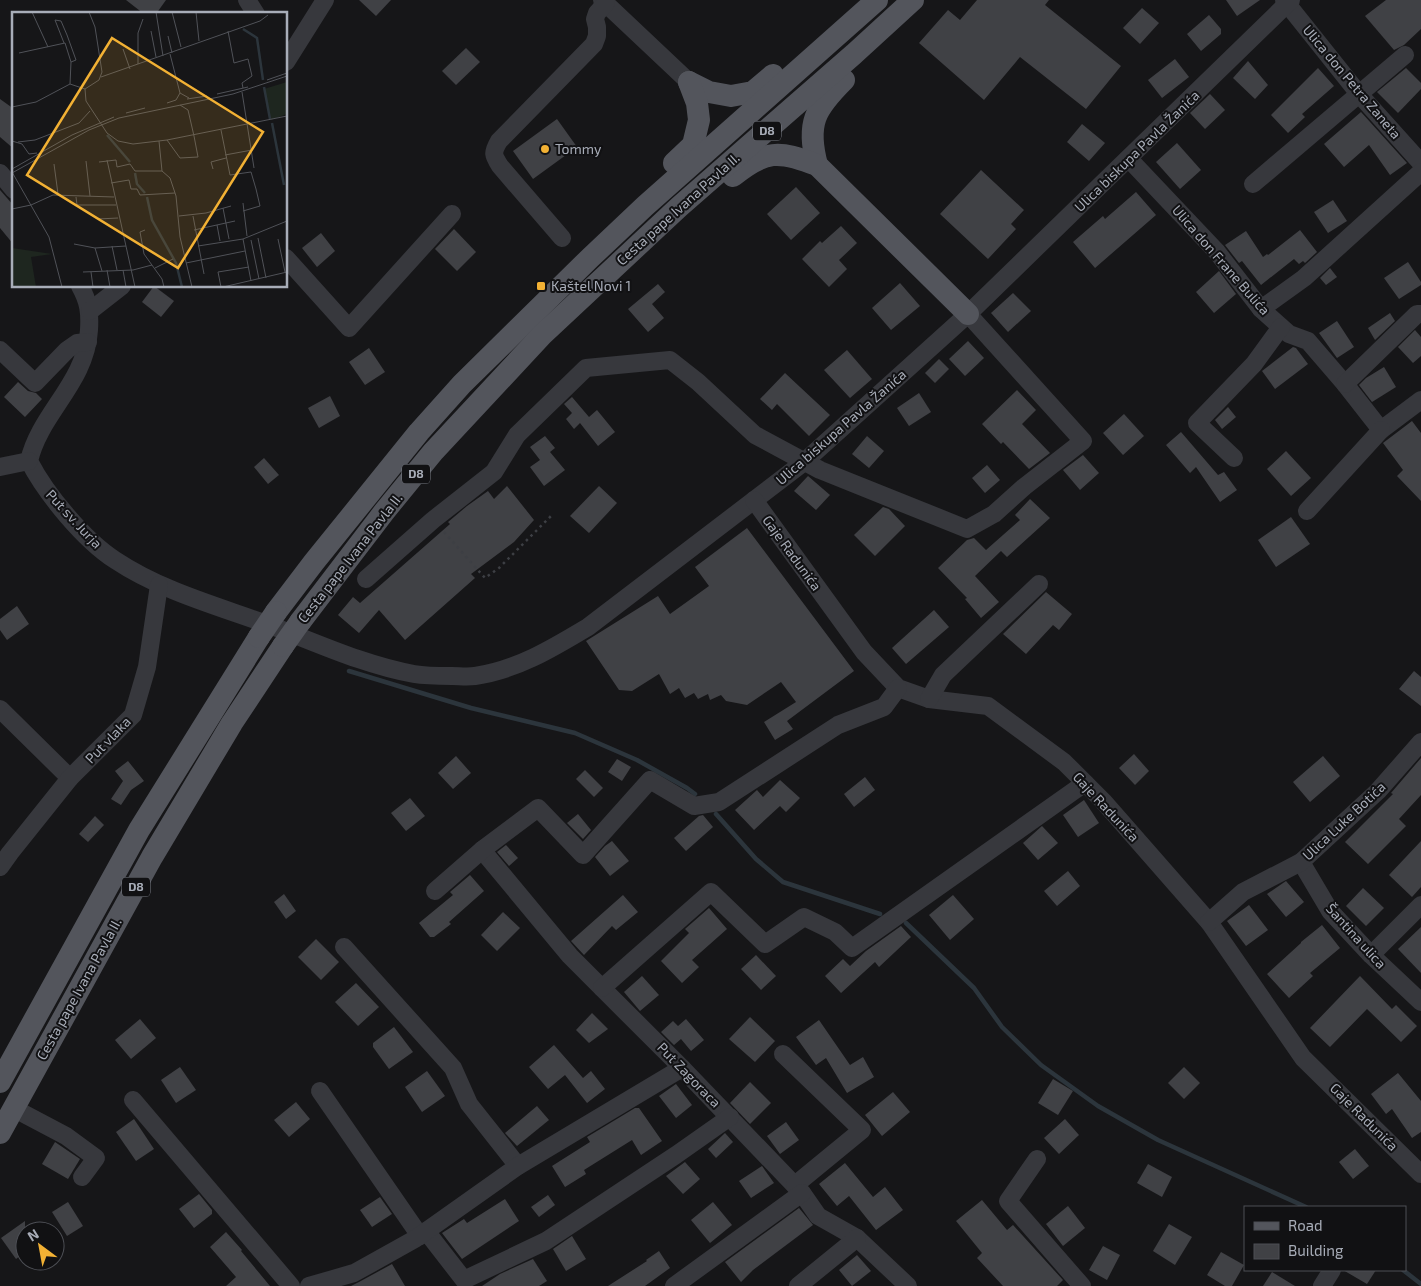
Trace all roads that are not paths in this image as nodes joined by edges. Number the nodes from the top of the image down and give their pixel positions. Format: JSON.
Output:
{"nodes":[{"id":1,"x":247,"y":0,"type":"edge"},
{"id":2,"x":325,"y":0,"type":"edge"},
{"id":3,"x":877,"y":0,"type":"edge"},
{"id":4,"x":913,"y":0,"type":"edge"},
{"id":5,"x":1287,"y":1,"type":"edge"},
{"id":6,"x":604,"y":2,"type":"edge"},
{"id":7,"x":255,"y":12,"type":"edge"},
{"id":8,"x":854,"y":54,"type":"junction"},
{"id":9,"x":1405,"y":55,"type":"dead end"},
{"id":10,"x":814,"y":56,"type":"junction"},
{"id":11,"x":288,"y":59,"type":"edge"},
{"id":12,"x":689,"y":82,"type":"junction"},
{"id":13,"x":1359,"y":94,"type":"junction"},
{"id":14,"x":1129,"y":159,"type":"junction"},
{"id":15,"x":1421,"y":162,"type":"edge"},
{"id":16,"x":817,"y":165,"type":"junction"},
{"id":17,"x":1421,"y":172,"type":"edge"},
{"id":18,"x":0,"y":173,"type":"edge"},
{"id":19,"x":1253,"y":184,"type":"dead end"},
{"id":20,"x":12,"y":188,"type":"edge"},
{"id":21,"x":645,"y":206,"type":"junction"},
{"id":22,"x":679,"y":207,"type":"junction"},
{"id":23,"x":452,"y":214,"type":"dead end"},
{"id":24,"x":562,"y":238,"type":"dead end"},
{"id":25,"x":288,"y":260,"type":"edge"},
{"id":26,"x":81,"y":288,"type":"edge"},
{"id":27,"x":119,"y":288,"type":"edge"},
{"id":28,"x":1261,"y":309,"type":"junction"},
{"id":29,"x":90,"y":311,"type":"junction"},
{"id":30,"x":968,"y":314,"type":"junction"},
{"id":31,"x":1421,"y":314,"type":"edge"},
{"id":32,"x":1281,"y":327,"type":"junction"},
{"id":33,"x":88,"y":342,"type":"junction"},
{"id":34,"x":0,"y":350,"type":"edge"},
{"id":35,"x":1345,"y":384,"type":"junction"},
{"id":36,"x":1421,"y":400,"type":"edge"},
{"id":37,"x":1381,"y":430,"type":"junction"},
{"id":38,"x":1234,"y":458,"type":"dead end"},
{"id":39,"x":29,"y":461,"type":"junction"},
{"id":40,"x":804,"y":462,"type":"junction"},
{"id":41,"x":0,"y":467,"type":"edge"},
{"id":42,"x":754,"y":500,"type":"junction"},
{"id":43,"x":1307,"y":511,"type":"dead end"},
{"id":44,"x":366,"y":579,"type":"dead end"},
{"id":45,"x":1038,"y":584,"type":"dead end"},
{"id":46,"x":159,"y":585,"type":"junction"},
{"id":47,"x":303,"y":630,"type":"junction"},
{"id":48,"x":898,"y":688,"type":"junction"},
{"id":49,"x":929,"y":699,"type":"junction"},
{"id":50,"x":0,"y":709,"type":"edge"},
{"id":51,"x":1421,"y":742,"type":"edge"},
{"id":52,"x":70,"y":778,"type":"junction"},
{"id":53,"x":1085,"y":783,"type":"junction"},
{"id":54,"x":482,"y":850,"type":"junction"},
{"id":55,"x":1301,"y":862,"type":"junction"},
{"id":56,"x":0,"y":868,"type":"edge"},
{"id":57,"x":435,"y":891,"type":"dead end"},
{"id":58,"x":1421,"y":905,"type":"edge"},
{"id":59,"x":1210,"y":922,"type":"junction"},
{"id":60,"x":344,"y":947,"type":"dead end"},
{"id":61,"x":1371,"y":955,"type":"junction"},
{"id":62,"x":602,"y":988,"type":"junction"},
{"id":63,"x":1421,"y":1002,"type":"edge"},
{"id":64,"x":18,"y":1048,"type":"junction"},
{"id":65,"x":783,"y":1054,"type":"dead end"},
{"id":66,"x":0,"y":1068,"type":"edge"},
{"id":67,"x":682,"y":1068,"type":"junction"},
{"id":68,"x":0,"y":1082,"type":"edge"},
{"id":69,"x":320,"y":1092,"type":"dead end"},
{"id":70,"x":133,"y":1100,"type":"dead end"},
{"id":71,"x":14,"y":1108,"type":"junction"},
{"id":72,"x":730,"y":1117,"type":"junction"},
{"id":73,"x":0,"y":1133,"type":"edge"},
{"id":74,"x":1037,"y":1159,"type":"dead end"},
{"id":75,"x":518,"y":1166,"type":"junction"},
{"id":76,"x":1421,"y":1174,"type":"edge"},
{"id":77,"x":82,"y":1177,"type":"dead end"},
{"id":78,"x":799,"y":1189,"type":"junction"},
{"id":79,"x":423,"y":1234,"type":"junction"},
{"id":80,"x":857,"y":1238,"type":"junction"},
{"id":81,"x":1331,"y":1271,"type":"edge"},
{"id":82,"x":291,"y":1286,"type":"edge"},
{"id":83,"x":309,"y":1286,"type":"edge"},
{"id":84,"x":674,"y":1286,"type":"edge"},
{"id":85,"x":798,"y":1286,"type":"edge"},
{"id":86,"x":908,"y":1286,"type":"edge"},
{"id":87,"x":1082,"y":1286,"type":"edge"},
{"id":88,"x":1322,"y":1286,"type":"edge"}],
"edges":[{"from":1,"to":7,"type":"street"},
{"from":2,"to":11,"type":"street"},
{"from":3,"to":10,"type":"main road","name":"Cesta pape Ivana Pavla II.","number":"D8"},
{"from":4,"to":8,"type":"main road","name":"Cesta pape Ivana Pavla II.","number":"D8"},
{"from":5,"to":13,"type":"street","name":"Ulica don Petra Zaneta"},
{"from":5,"to":14,"type":"street","name":"Ulica biskupa Pavla Žanića"},
{"from":6,"to":12,"type":"street"},
{"from":6,"to":24,"type":"street"},
{"from":8,"to":16,"type":"main road"},
{"from":8,"to":22,"type":"main road","name":"Cesta pape Ivana Pavla II.","number":"D8"},
{"from":9,"to":13,"type":"street"},
{"from":10,"to":12,"type":"main road"},
{"from":10,"to":21,"type":"main road","name":"Cesta pape Ivana Pavla II.","number":"D8"},
{"from":12,"to":21,"type":"main road"},
{"from":13,"to":15,"type":"street","name":"Ulica don Petra Zaneta"},
{"from":13,"to":19,"type":"street"},
{"from":14,"to":28,"type":"street","name":"Ulica don Frane Bulića"},
{"from":14,"to":30,"type":"street","name":"Ulica biskupa Pavla Žanića"},
{"from":16,"to":22,"type":"main road"},
{"from":16,"to":30,"type":"main road"},
{"from":17,"to":28,"type":"street"},
{"from":18,"to":20,"type":"street"},
{"from":21,"to":64,"type":"main road","name":"Cesta pape Ivana Pavla II.","number":"D8","bridge":true},
{"from":22,"to":47,"type":"main road","name":"Cesta pape Ivana Pavla II.","number":"D8"},
{"from":23,"to":25,"type":"street"},
{"from":26,"to":29,"type":"street"},
{"from":27,"to":29,"type":"street"},
{"from":28,"to":32,"type":"street","name":"Ulica don Frane Bulića"},
{"from":29,"to":33,"type":"street"},
{"from":30,"to":40,"type":"street","name":"Ulica biskupa Pavla Žanića"},
{"from":30,"to":40,"type":"street"},
{"from":31,"to":35,"type":"street"},
{"from":32,"to":35,"type":"street","name":"Ulica don Frane Bulića"},
{"from":32,"to":38,"type":"street"},
{"from":33,"to":34,"type":"street"},
{"from":33,"to":39,"type":"street"},
{"from":35,"to":37,"type":"street","name":"Ulica don Frane Bulića"},
{"from":36,"to":37,"type":"street"},
{"from":37,"to":43,"type":"street"},
{"from":39,"to":41,"type":"street"},
{"from":39,"to":46,"type":"street","name":"Put sv. Jurja"},
{"from":40,"to":42,"type":"street","name":"Ulica biskupa Pavla Žanića"},
{"from":40,"to":44,"type":"street"},
{"from":42,"to":47,"type":"street","name":"Ulica biskupa Pavla Žanića"},
{"from":42,"to":48,"type":"street","name":"Gaje Radunića"},
{"from":45,"to":49,"type":"street"},
{"from":46,"to":47,"type":"street","name":"Put sv. Jurja"},
{"from":46,"to":52,"type":"street","name":"Put vlaka"},
{"from":47,"to":71,"type":"main road","name":"Cesta pape Ivana Pavla II.","number":"D8","bridge":true},
{"from":48,"to":49,"type":"street","name":"Gaje Radunića"},
{"from":48,"to":54,"type":"street"},
{"from":49,"to":53,"type":"street","name":"Gaje Radunića"},
{"from":50,"to":52,"type":"street"},
{"from":51,"to":55,"type":"street","name":"Ulica Luke Botića"},
{"from":52,"to":56,"type":"street","name":"Put vlaka"},
{"from":53,"to":59,"type":"street","name":"Gaje Radunića"},
{"from":53,"to":62,"type":"street"},
{"from":54,"to":57,"type":"street"},
{"from":54,"to":62,"type":"street","name":"Put Zagoraca"},
{"from":55,"to":59,"type":"street","name":"Ulica Luke Botića"},
{"from":55,"to":61,"type":"street","name":"Šantina ulica"},
{"from":58,"to":61,"type":"street"},
{"from":59,"to":76,"type":"street","name":"Gaje Radunića"},
{"from":60,"to":75,"type":"street"},
{"from":61,"to":63,"type":"street","name":"Šantina ulica"},
{"from":62,"to":67,"type":"street","name":"Put Zagoraca"},
{"from":64,"to":66,"type":"main road"},
{"from":64,"to":68,"type":"main road","name":"Cesta pape Ivana Pavla II.","number":"D8"},
{"from":65,"to":78,"type":"street"},
{"from":67,"to":72,"type":"street","name":"Put Zagoraca"},
{"from":67,"to":75,"type":"street"},
{"from":69,"to":79,"type":"street"},
{"from":70,"to":82,"type":"street"},
{"from":71,"to":73,"type":"main road","name":"Cesta pape Ivana Pavla II.","number":"D8"},
{"from":71,"to":77,"type":"street"},
{"from":72,"to":78,"type":"street","name":"Put Zagoraca"},
{"from":72,"to":79,"type":"street"},
{"from":74,"to":87,"type":"street"},
{"from":75,"to":79,"type":"street"},
{"from":78,"to":80,"type":"street","name":"Put Zagoraca"},
{"from":78,"to":84,"type":"street"},
{"from":79,"to":83,"type":"street"},
{"from":80,"to":85,"type":"street"},
{"from":80,"to":86,"type":"street","name":"Put Zagoraca"},
{"from":81,"to":88,"type":"street"}]}
